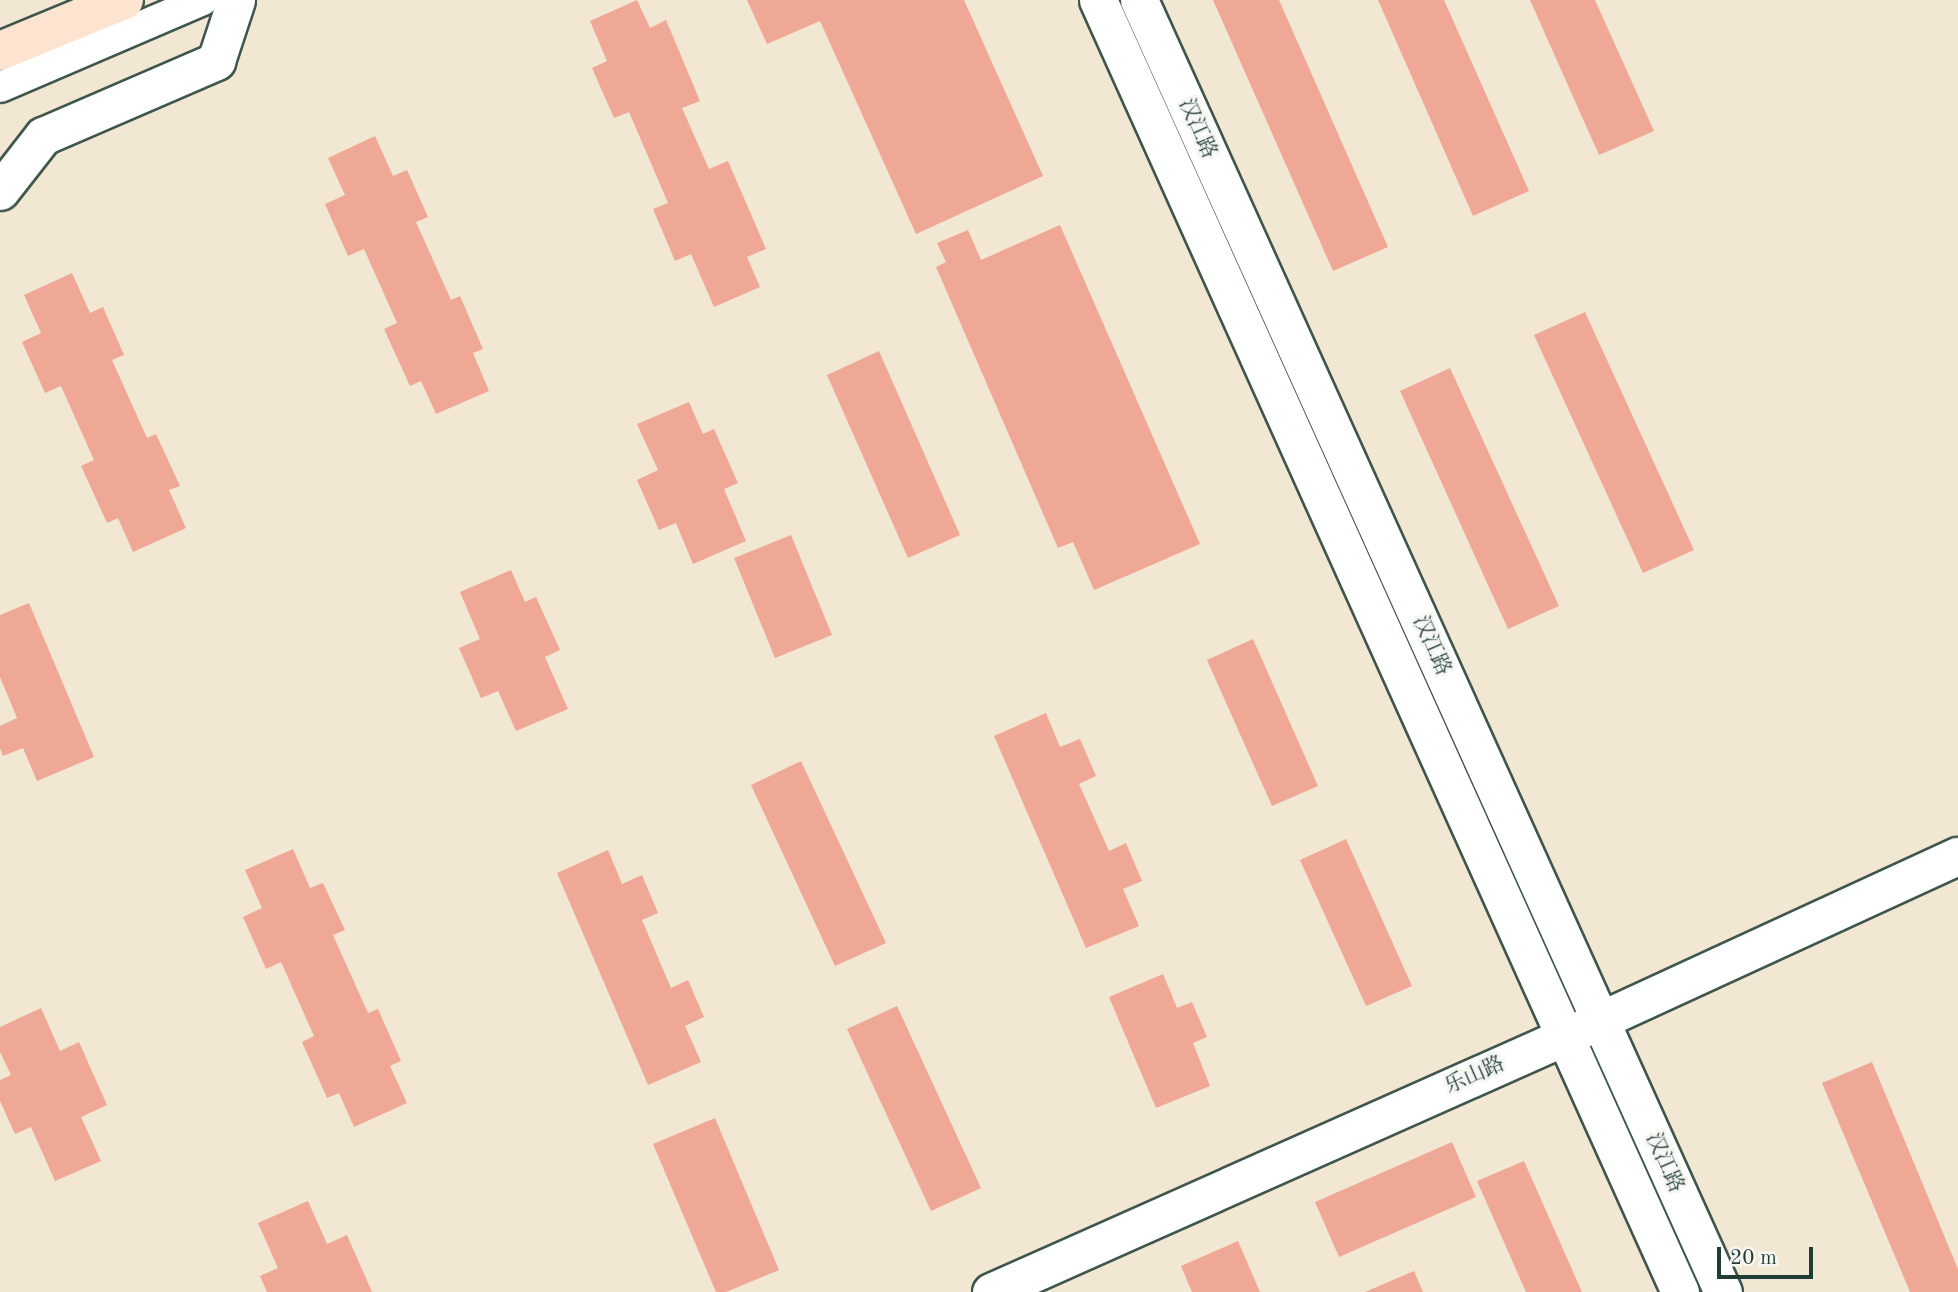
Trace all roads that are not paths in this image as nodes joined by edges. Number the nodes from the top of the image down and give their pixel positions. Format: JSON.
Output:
{"nodes":[{"id":1,"x":124,"y":0,"type":"edge"},
{"id":2,"x":203,"y":0,"type":"edge"},
{"id":3,"x":236,"y":0,"type":"edge"},
{"id":4,"x":1098,"y":0,"type":"edge"},
{"id":5,"x":1139,"y":0,"type":"edge"},
{"id":6,"x":0,"y":51,"type":"edge"},
{"id":7,"x":0,"y":87,"type":"edge"},
{"id":8,"x":0,"y":191,"type":"edge"},
{"id":9,"x":1958,"y":856,"type":"edge"},
{"id":10,"x":1600,"y":1019,"type":"junction"},
{"id":11,"x":1566,"y":1036,"type":"junction"},
{"id":12,"x":991,"y":1292,"type":"edge"},
{"id":13,"x":1680,"y":1292,"type":"edge"},
{"id":14,"x":1723,"y":1292,"type":"edge"}],
"edges":[{"from":1,"to":6,"type":"main road"},
{"from":2,"to":7,"type":"street"},
{"from":3,"to":8,"type":"street"},
{"from":4,"to":11,"type":"street","name":"汉江路"},
{"from":5,"to":10,"type":"street","name":"汉江路"},
{"from":9,"to":10,"type":"street","name":"乐山路"},
{"from":10,"to":11,"type":"street","name":"乐山路"},
{"from":10,"to":14,"type":"street","name":"汉江路"},
{"from":11,"to":12,"type":"street","name":"乐山路"},
{"from":11,"to":13,"type":"street","name":"汉江路"}]}
